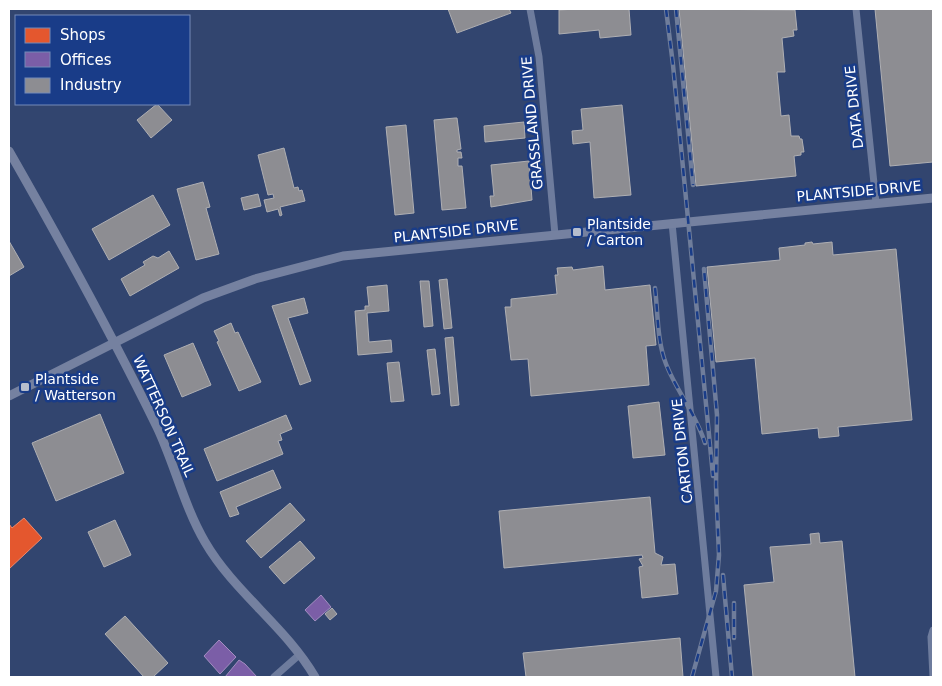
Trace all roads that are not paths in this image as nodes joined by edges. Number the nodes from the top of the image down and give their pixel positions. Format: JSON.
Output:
{"nodes":[{"id":1,"x":530,"y":9,"type":"edge"},
{"id":2,"x":856,"y":9,"type":"edge"},
{"id":3,"x":9,"y":151,"type":"edge"},
{"id":4,"x":933,"y":198,"type":"edge"},
{"id":5,"x":876,"y":203,"type":"junction"},
{"id":6,"x":672,"y":223,"type":"junction"},
{"id":7,"x":555,"y":235,"type":"junction"},
{"id":8,"x":115,"y":342,"type":"junction"},
{"id":9,"x":9,"y":396,"type":"edge"},
{"id":10,"x":933,"y":630,"type":"edge"},
{"id":11,"x":299,"y":655,"type":"junction"},
{"id":12,"x":274,"y":677,"type":"edge"},
{"id":13,"x":315,"y":677,"type":"edge"},
{"id":14,"x":716,"y":677,"type":"edge"},
{"id":15,"x":933,"y":677,"type":"edge"}],
"edges":[{"from":1,"to":7,"type":"street","name":"GRASSLAND DRIVE"},
{"from":2,"to":5,"type":"street","name":"DATA DRIVE"},
{"from":3,"to":8,"type":"street","name":"WATTERSON TRAIL"},
{"from":4,"to":5,"type":"street","name":"PLANTSIDE DRIVE"},
{"from":5,"to":6,"type":"street","name":"PLANTSIDE DRIVE"},
{"from":6,"to":7,"type":"street","name":"PLANTSIDE DRIVE"},
{"from":6,"to":14,"type":"street","name":"CARTON DRIVE"},
{"from":7,"to":8,"type":"street","name":"PLANTSIDE DRIVE"},
{"from":8,"to":9,"type":"street","name":"PLANTSIDE DRIVE"},
{"from":8,"to":11,"type":"street","name":"WATTERSON TRAIL"},
{"from":10,"to":15,"type":"street"},
{"from":11,"to":12,"type":"street"},
{"from":11,"to":13,"type":"street","name":"WATTERSON TRAIL"}]}
